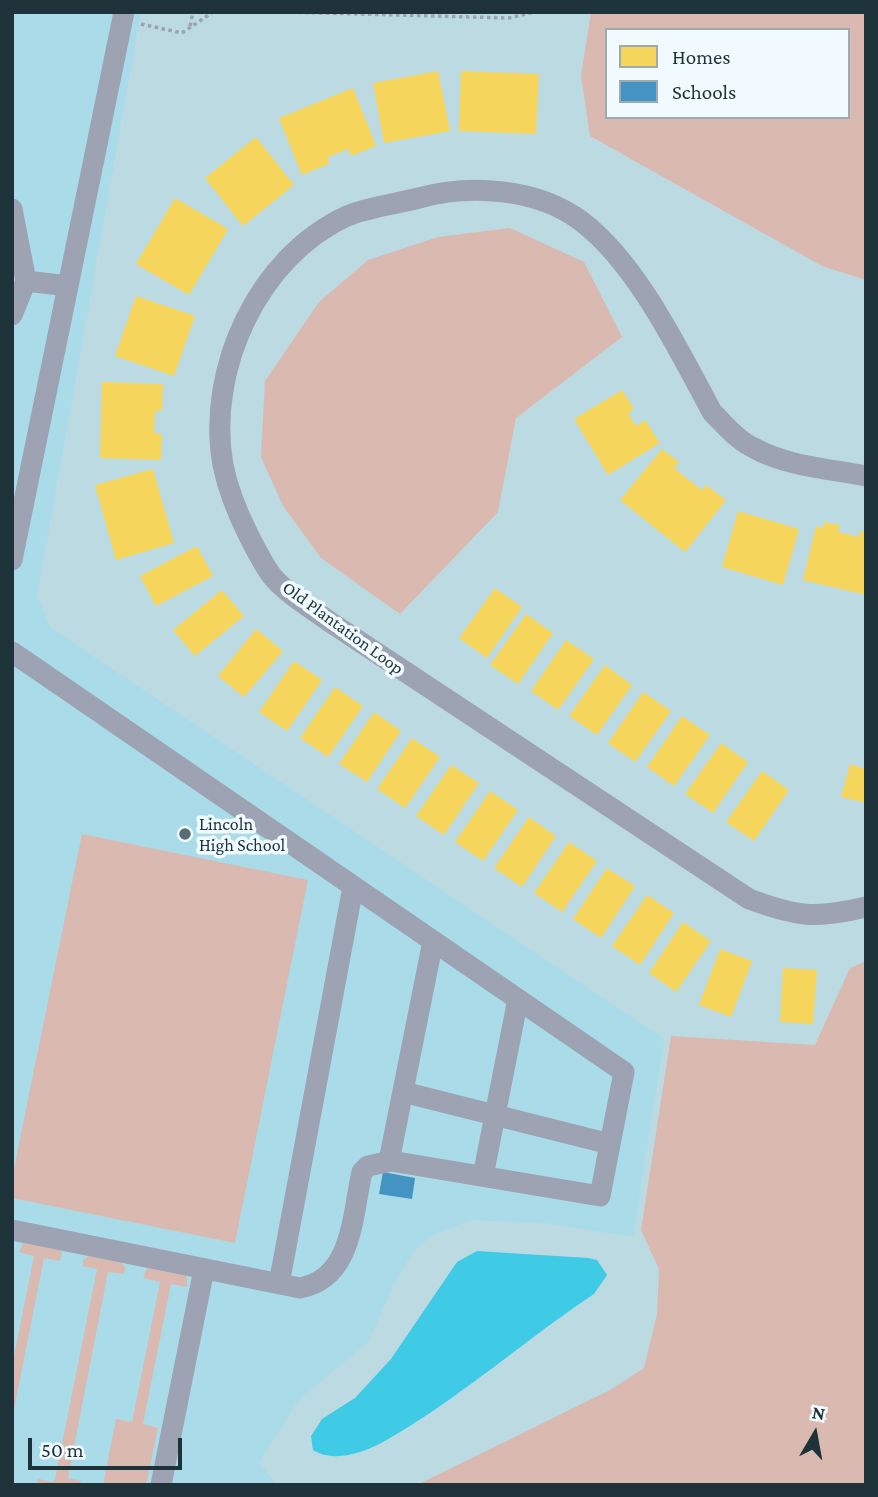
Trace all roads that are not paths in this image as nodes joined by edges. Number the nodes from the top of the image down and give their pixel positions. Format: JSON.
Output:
{"nodes":[{"id":1,"x":123,"y":17,"type":"edge"},
{"id":2,"x":12,"y":209,"type":"edge"},
{"id":3,"x":26,"y":281,"type":"junction"},
{"id":4,"x":68,"y":286,"type":"junction"},
{"id":5,"x":12,"y":314,"type":"edge"},
{"id":6,"x":866,"y":476,"type":"edge"},
{"id":7,"x":12,"y":560,"type":"edge"},
{"id":8,"x":12,"y":652,"type":"edge"},
{"id":9,"x":353,"y":887,"type":"junction"},
{"id":10,"x":866,"y":907,"type":"edge"},
{"id":11,"x":433,"y":941,"type":"junction"},
{"id":12,"x":518,"y":999,"type":"junction"},
{"id":13,"x":403,"y":1092,"type":"junction"},
{"id":14,"x":495,"y":1115,"type":"junction"},
{"id":15,"x":610,"y":1144,"type":"junction"},
{"id":16,"x":389,"y":1161,"type":"junction"},
{"id":17,"x":483,"y":1176,"type":"junction"},
{"id":18,"x":12,"y":1230,"type":"edge"},
{"id":19,"x":204,"y":1269,"type":"junction"},
{"id":20,"x":279,"y":1284,"type":"junction"},
{"id":21,"x":161,"y":1485,"type":"edge"}],
"edges":[{"from":1,"to":4,"type":"street"},
{"from":2,"to":3,"type":"street"},
{"from":3,"to":4,"type":"street"},
{"from":3,"to":5,"type":"street"},
{"from":4,"to":7,"type":"street"},
{"from":6,"to":10,"type":"street","name":"Old Plantation Loop"},
{"from":8,"to":9,"type":"street"},
{"from":9,"to":11,"type":"street"},
{"from":9,"to":20,"type":"street"},
{"from":11,"to":12,"type":"street"},
{"from":11,"to":13,"type":"street"},
{"from":12,"to":14,"type":"street"},
{"from":12,"to":15,"type":"street"},
{"from":13,"to":14,"type":"street"},
{"from":13,"to":16,"type":"street"},
{"from":14,"to":15,"type":"street"},
{"from":14,"to":17,"type":"street"},
{"from":15,"to":17,"type":"street"},
{"from":16,"to":17,"type":"street"},
{"from":16,"to":20,"type":"street"},
{"from":18,"to":19,"type":"street"},
{"from":19,"to":20,"type":"street"},
{"from":19,"to":21,"type":"street"}]}
